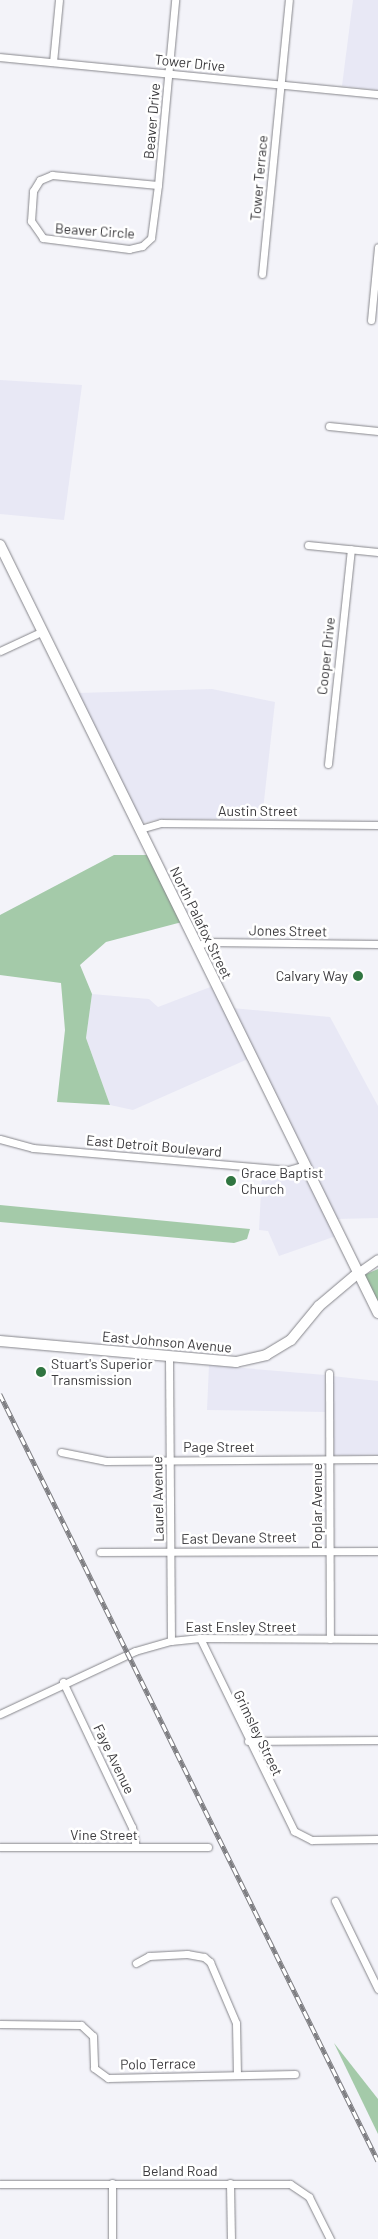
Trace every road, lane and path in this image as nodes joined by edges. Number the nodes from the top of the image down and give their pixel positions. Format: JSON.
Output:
{"nodes":[{"id":1,"x":59,"y":0,"type":"edge"},
{"id":2,"x":175,"y":0,"type":"edge"},
{"id":3,"x":289,"y":0,"type":"edge"},
{"id":4,"x":0,"y":57,"type":"edge"},
{"id":5,"x":53,"y":62,"type":"junction"},
{"id":6,"x":168,"y":73,"type":"junction"},
{"id":7,"x":281,"y":85,"type":"junction"},
{"id":8,"x":378,"y":94,"type":"edge"},
{"id":9,"x":158,"y":185,"type":"junction"},
{"id":10,"x":378,"y":247,"type":"edge"},
{"id":11,"x":262,"y":274,"type":"dead end"},
{"id":12,"x":371,"y":320,"type":"dead end"},
{"id":13,"x":329,"y":426,"type":"dead end"},
{"id":14,"x":378,"y":432,"type":"edge"},
{"id":15,"x":0,"y":545,"type":"edge"},
{"id":16,"x":308,"y":545,"type":"dead end"},
{"id":17,"x":350,"y":550,"type":"junction"},
{"id":18,"x":378,"y":552,"type":"edge"},
{"id":19,"x":43,"y":631,"type":"junction"},
{"id":20,"x":0,"y":651,"type":"edge"},
{"id":21,"x":328,"y":764,"type":"dead end"},
{"id":22,"x":378,"y":825,"type":"edge"},
{"id":23,"x":140,"y":828,"type":"junction"},
{"id":24,"x":378,"y":944,"type":"edge"},
{"id":25,"x":197,"y":945,"type":"junction"},
{"id":26,"x":0,"y":1139,"type":"edge"},
{"id":27,"x":305,"y":1166,"type":"junction"},
{"id":28,"x":378,"y":1259,"type":"edge"},
{"id":29,"x":358,"y":1273,"type":"junction"},
{"id":30,"x":378,"y":1313,"type":"edge"},
{"id":31,"x":0,"y":1342,"type":"edge"},
{"id":32,"x":169,"y":1357,"type":"junction"},
{"id":33,"x":329,"y":1374,"type":"dead end"},
{"id":34,"x":61,"y":1452,"type":"dead end"},
{"id":35,"x":170,"y":1459,"type":"junction"},
{"id":36,"x":330,"y":1459,"type":"junction"},
{"id":37,"x":378,"y":1459,"type":"edge"},
{"id":38,"x":329,"y":1550,"type":"junction"},
{"id":39,"x":378,"y":1550,"type":"edge"},
{"id":40,"x":171,"y":1551,"type":"junction"},
{"id":41,"x":100,"y":1552,"type":"dead end"},
{"id":42,"x":200,"y":1638,"type":"junction"},
{"id":43,"x":330,"y":1639,"type":"junction"},
{"id":44,"x":378,"y":1639,"type":"edge"},
{"id":45,"x":171,"y":1641,"type":"junction"},
{"id":46,"x":63,"y":1682,"type":"junction"},
{"id":47,"x":0,"y":1714,"type":"edge"},
{"id":48,"x":248,"y":1740,"type":"junction"},
{"id":49,"x":378,"y":1740,"type":"edge"},
{"id":50,"x":378,"y":1839,"type":"edge"},
{"id":51,"x":0,"y":1847,"type":"edge"},
{"id":52,"x":136,"y":1847,"type":"junction"},
{"id":53,"x":208,"y":1847,"type":"dead end"},
{"id":54,"x":335,"y":1901,"type":"dead end"},
{"id":55,"x":136,"y":1963,"type":"dead end"},
{"id":56,"x":378,"y":1989,"type":"edge"},
{"id":57,"x":0,"y":2024,"type":"edge"},
{"id":58,"x":295,"y":2074,"type":"dead end"},
{"id":59,"x":237,"y":2075,"type":"junction"},
{"id":60,"x":112,"y":2183,"type":"junction"},
{"id":61,"x":230,"y":2183,"type":"junction"},
{"id":62,"x":0,"y":2184,"type":"edge"},
{"id":63,"x":112,"y":2239,"type":"edge"},
{"id":64,"x":231,"y":2239,"type":"edge"},
{"id":65,"x":330,"y":2239,"type":"edge"}],
"edges":[{"from":1,"to":5,"type":"street"},
{"from":2,"to":6,"type":"street","name":"Beaver Drive"},
{"from":3,"to":7,"type":"street","name":"Tower Terrace"},
{"from":4,"to":5,"type":"street","name":"Tower Drive"},
{"from":5,"to":6,"type":"street","name":"Tower Drive"},
{"from":6,"to":7,"type":"street","name":"Tower Drive"},
{"from":6,"to":9,"type":"street","name":"Beaver Drive"},
{"from":7,"to":8,"type":"street","name":"Tower Drive"},
{"from":7,"to":11,"type":"street","name":"Tower Terrace"},
{"from":9,"to":9,"type":"street","name":"Beaver Circle"},
{"from":10,"to":12,"type":"street"},
{"from":13,"to":14,"type":"street"},
{"from":15,"to":19,"type":"main road","name":"North Palafox Street"},
{"from":16,"to":17,"type":"street"},
{"from":17,"to":18,"type":"street"},
{"from":17,"to":21,"type":"street","name":"Cooper Drive"},
{"from":19,"to":20,"type":"street"},
{"from":19,"to":23,"type":"main road","name":"North Palafox Street"},
{"from":22,"to":23,"type":"street","name":"Austin Street"},
{"from":23,"to":25,"type":"main road","name":"North Palafox Street"},
{"from":24,"to":25,"type":"street","name":"Jones Street"},
{"from":25,"to":27,"type":"main road","name":"North Palafox Street"},
{"from":26,"to":27,"type":"street","name":"East Detroit Boulevard"},
{"from":27,"to":29,"type":"main road","name":"North Palafox Street"},
{"from":28,"to":29,"type":"street"},
{"from":29,"to":30,"type":"main road","name":"North Palafox Street"},
{"from":29,"to":32,"type":"main road","name":"East Johnson Avenue"},
{"from":31,"to":32,"type":"main road","name":"East Johnson Avenue"},
{"from":32,"to":35,"type":"street","name":"Laurel Avenue"},
{"from":33,"to":36,"type":"street","name":"Poplar Avenue"},
{"from":34,"to":35,"type":"street","name":"Page Street"},
{"from":35,"to":36,"type":"street","name":"Page Street"},
{"from":35,"to":40,"type":"street","name":"Laurel Avenue"},
{"from":36,"to":37,"type":"street","name":"Page Street"},
{"from":36,"to":38,"type":"street","name":"Poplar Avenue"},
{"from":38,"to":39,"type":"street","name":"East Devane Street"},
{"from":38,"to":40,"type":"street","name":"East Devane Street"},
{"from":38,"to":43,"type":"street","name":"Poplar Avenue"},
{"from":40,"to":41,"type":"street","name":"East Devane Street"},
{"from":40,"to":45,"type":"street","name":"Laurel Avenue"},
{"from":42,"to":43,"type":"street","name":"East Ensley Street"},
{"from":42,"to":45,"type":"street","name":"East Ensley Street"},
{"from":42,"to":48,"type":"street","name":"Grimsley Street"},
{"from":43,"to":44,"type":"street","name":"East Ensley Street"},
{"from":45,"to":46,"type":"street","name":"East Ensley Street"},
{"from":46,"to":47,"type":"street","name":"East Ensley Street"},
{"from":46,"to":52,"type":"street","name":"Faye Avenue"},
{"from":48,"to":49,"type":"street"},
{"from":48,"to":50,"type":"street","name":"Grimsley Street"},
{"from":51,"to":52,"type":"street","name":"Vine Street"},
{"from":52,"to":53,"type":"street","name":"Vine Street"},
{"from":54,"to":56,"type":"street"},
{"from":55,"to":59,"type":"street"},
{"from":57,"to":59,"type":"street","name":"Polo Terrace"},
{"from":58,"to":59,"type":"street","name":"Polo Terrace"},
{"from":60,"to":61,"type":"street","name":"Beland Road"},
{"from":60,"to":62,"type":"street","name":"Beland Road"},
{"from":60,"to":63,"type":"street"},
{"from":61,"to":64,"type":"street"},
{"from":61,"to":65,"type":"street","name":"Beland Road"}]}
